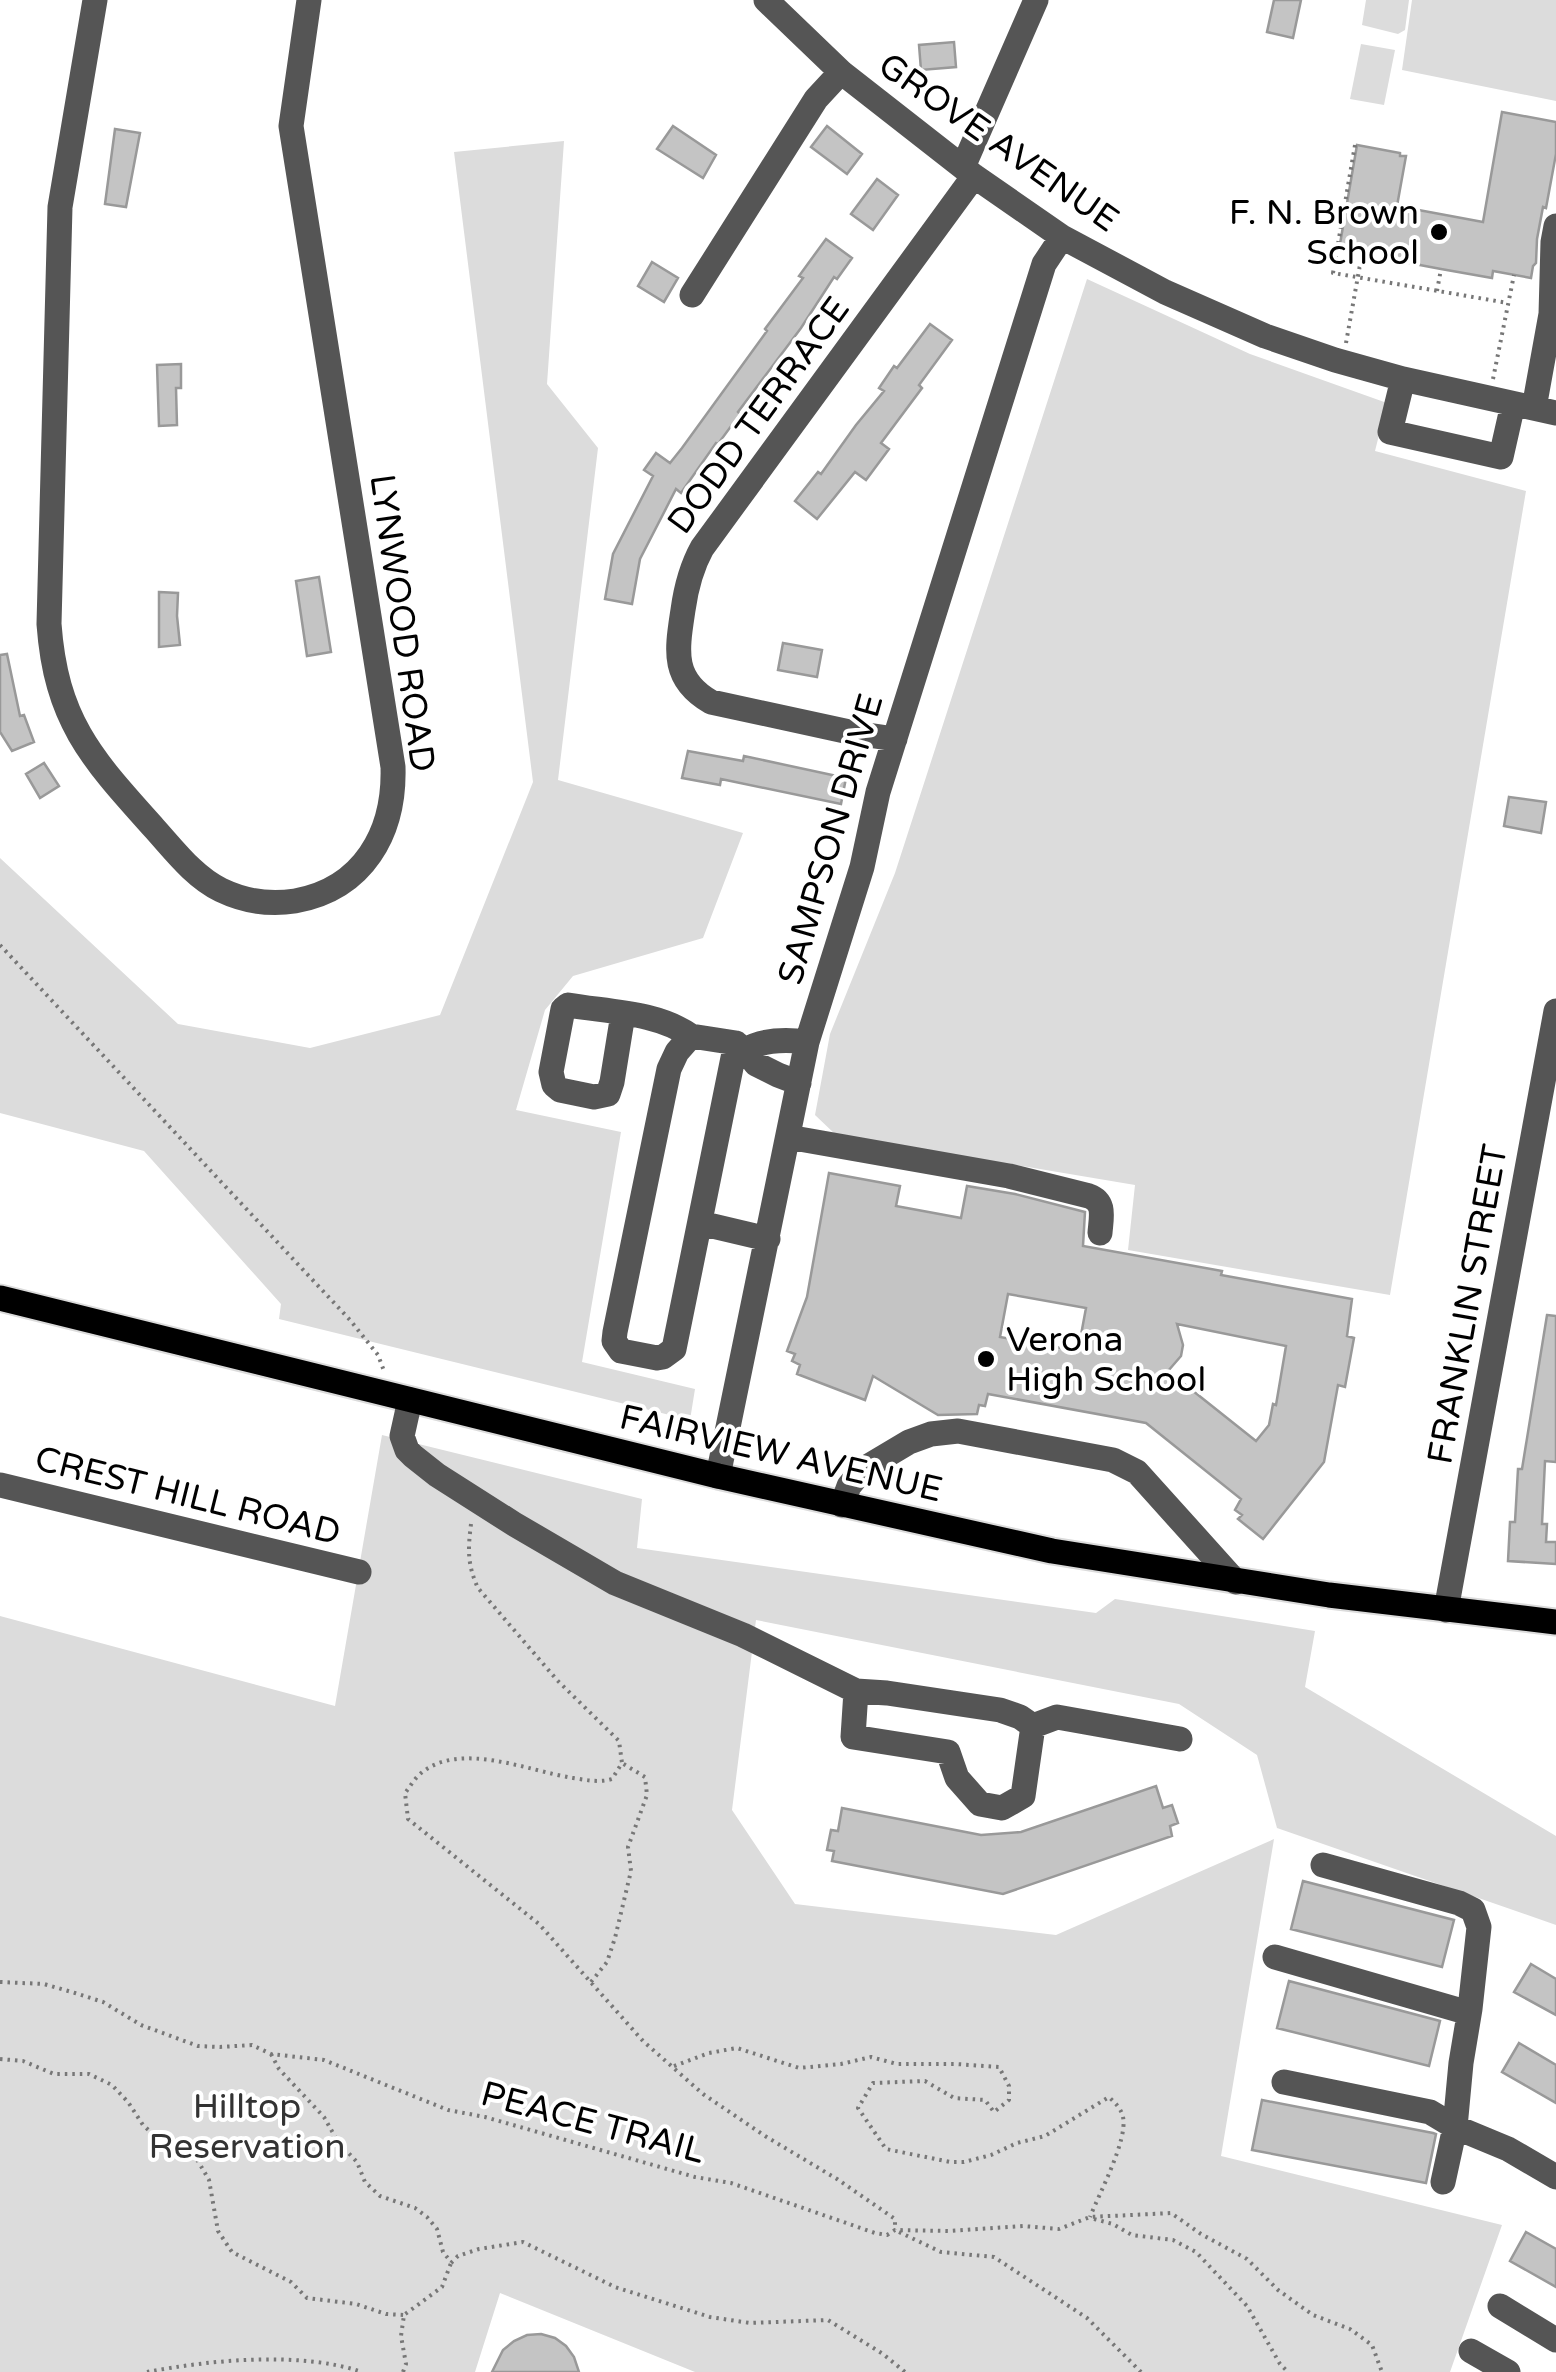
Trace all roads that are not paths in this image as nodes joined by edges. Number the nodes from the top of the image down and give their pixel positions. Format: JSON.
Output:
{"nodes":[{"id":1,"x":94,"y":0,"type":"edge"},
{"id":2,"x":308,"y":0,"type":"edge"},
{"id":3,"x":766,"y":0,"type":"edge"},
{"id":4,"x":1036,"y":0,"type":"edge"},
{"id":5,"x":841,"y":72,"type":"junction"},
{"id":6,"x":968,"y":172,"type":"junction"},
{"id":7,"x":1556,"y":226,"type":"edge"},
{"id":8,"x":1062,"y":237,"type":"junction"},
{"id":9,"x":692,"y":295,"type":"dead end"},
{"id":10,"x":1402,"y":379,"type":"junction"},
{"id":11,"x":1523,"y":406,"type":"edge"},
{"id":12,"x":895,"y":739,"type":"junction"},
{"id":13,"x":1556,"y":1010,"type":"edge"},
{"id":14,"x":624,"y":1014,"type":"dead end"},
{"id":15,"x":691,"y":1036,"type":"junction"},
{"id":16,"x":808,"y":1042,"type":"junction"},
{"id":17,"x":740,"y":1047,"type":"junction"},
{"id":18,"x":799,"y":1082,"type":"junction"},
{"id":19,"x":788,"y":1137,"type":"junction"},
{"id":20,"x":700,"y":1224,"type":"junction"},
{"id":21,"x":1100,"y":1233,"type":"dead end"},
{"id":22,"x":768,"y":1239,"type":"junction"},
{"id":23,"x":0,"y":1298,"type":"edge"},
{"id":24,"x":401,"y":1397,"type":"junction"},
{"id":25,"x":718,"y":1476,"type":"junction"},
{"id":26,"x":0,"y":1486,"type":"edge"},
{"id":27,"x":842,"y":1505,"type":"junction"},
{"id":28,"x":359,"y":1572,"type":"dead end"},
{"id":29,"x":1236,"y":1582,"type":"junction"},
{"id":30,"x":1446,"y":1610,"type":"junction"},
{"id":31,"x":1556,"y":1622,"type":"edge"},
{"id":32,"x":856,"y":1691,"type":"junction"},
{"id":33,"x":1033,"y":1726,"type":"junction"},
{"id":34,"x":1180,"y":1739,"type":"dead end"},
{"id":35,"x":1323,"y":1865,"type":"dead end"},
{"id":36,"x":1275,"y":1957,"type":"dead end"},
{"id":37,"x":1469,"y":2013,"type":"junction"},
{"id":38,"x":1284,"y":2082,"type":"dead end"},
{"id":39,"x":1455,"y":2126,"type":"junction"},
{"id":40,"x":1556,"y":2178,"type":"edge"},
{"id":41,"x":1443,"y":2182,"type":"dead end"},
{"id":42,"x":1500,"y":2306,"type":"dead end"},
{"id":43,"x":1556,"y":2340,"type":"edge"},
{"id":44,"x":1471,"y":2351,"type":"dead end"},
{"id":45,"x":1508,"y":2372,"type":"edge"}],
"edges":[{"from":1,"to":2,"type":"street","name":"LYNWOOD ROAD"},
{"from":3,"to":5,"type":"street","name":"GROVE AVENUE"},
{"from":4,"to":6,"type":"street","name":"DODD TERRACE"},
{"from":5,"to":6,"type":"street","name":"GROVE AVENUE"},
{"from":5,"to":9,"type":"street"},
{"from":6,"to":8,"type":"street","name":"GROVE AVENUE"},
{"from":6,"to":12,"type":"street","name":"DODD TERRACE"},
{"from":7,"to":11,"type":"street"},
{"from":8,"to":10,"type":"street","name":"GROVE AVENUE"},
{"from":8,"to":12,"type":"street","name":"SAMPSON DRIVE"},
{"from":10,"to":11,"type":"street","name":"GROVE AVENUE"},
{"from":10,"to":11,"type":"street"},
{"from":12,"to":16,"type":"street","name":"SAMPSON DRIVE"},
{"from":13,"to":30,"type":"street","name":"FRANKLIN STREET"},
{"from":14,"to":15,"type":"street"},
{"from":15,"to":17,"type":"street"},
{"from":15,"to":20,"type":"street"},
{"from":16,"to":17,"type":"street"},
{"from":16,"to":18,"type":"street","name":"SAMPSON DRIVE"},
{"from":17,"to":18,"type":"street"},
{"from":17,"to":20,"type":"street"},
{"from":18,"to":19,"type":"street","name":"SAMPSON DRIVE"},
{"from":19,"to":21,"type":"street"},
{"from":19,"to":22,"type":"street","name":"SAMPSON DRIVE"},
{"from":20,"to":22,"type":"street"},
{"from":22,"to":25,"type":"street","name":"SAMPSON DRIVE"},
{"from":23,"to":24,"type":"main road","name":"FAIRVIEW AVENUE"},
{"from":24,"to":25,"type":"main road","name":"FAIRVIEW AVENUE"},
{"from":24,"to":32,"type":"street"},
{"from":25,"to":27,"type":"main road","name":"FAIRVIEW AVENUE"},
{"from":26,"to":28,"type":"street","name":"CREST HILL ROAD"},
{"from":27,"to":29,"type":"main road","name":"FAIRVIEW AVENUE"},
{"from":27,"to":29,"type":"street"},
{"from":29,"to":30,"type":"main road","name":"FAIRVIEW AVENUE"},
{"from":30,"to":31,"type":"main road","name":"FAIRVIEW AVENUE"},
{"from":32,"to":33,"type":"street"},
{"from":32,"to":33,"type":"street"},
{"from":33,"to":34,"type":"street"},
{"from":35,"to":37,"type":"street"},
{"from":36,"to":37,"type":"street"},
{"from":37,"to":39,"type":"street"},
{"from":38,"to":39,"type":"street"},
{"from":39,"to":40,"type":"street"},
{"from":39,"to":41,"type":"street"},
{"from":42,"to":43,"type":"street"},
{"from":44,"to":45,"type":"street"}]}
